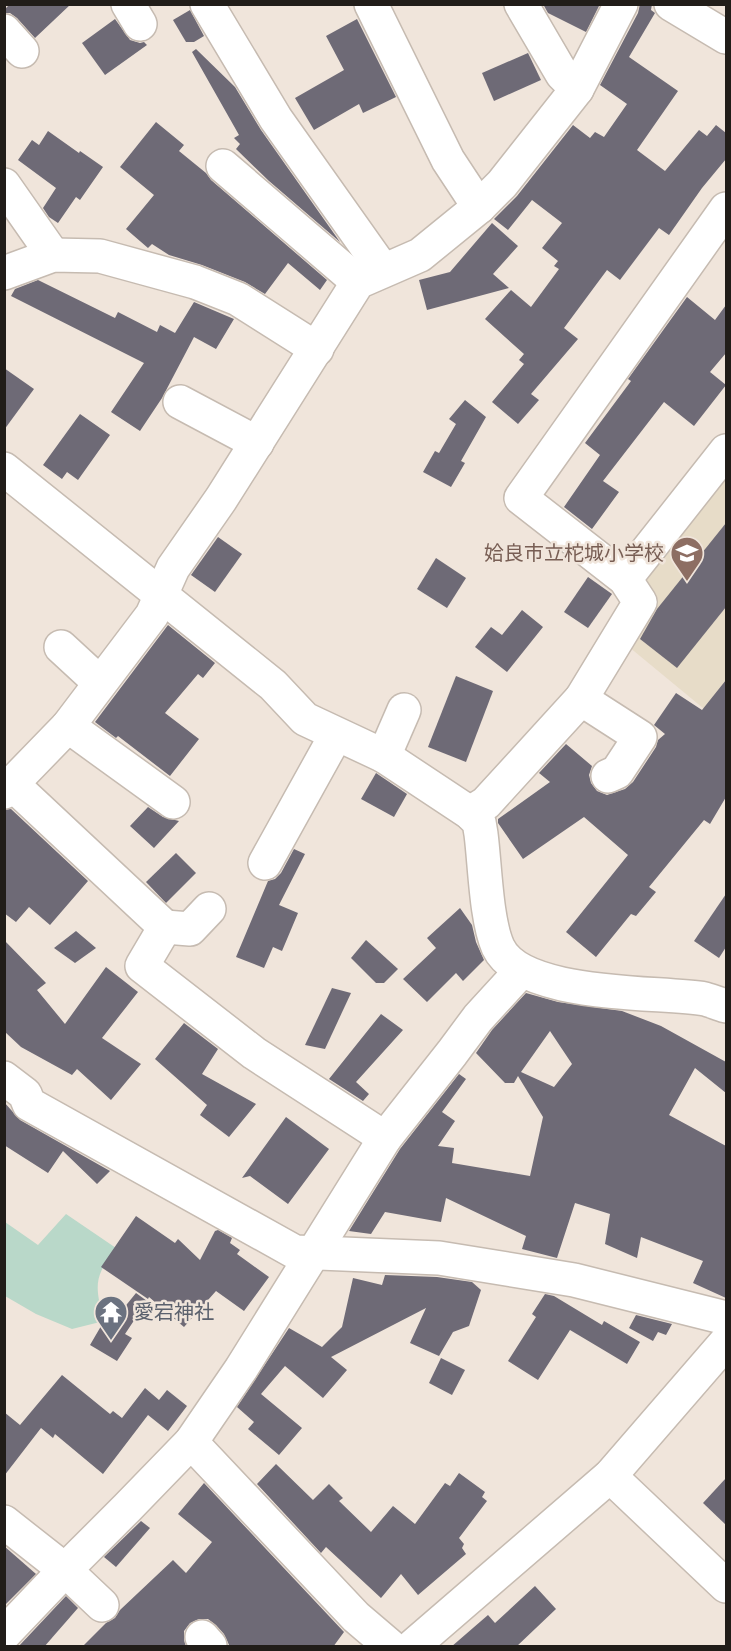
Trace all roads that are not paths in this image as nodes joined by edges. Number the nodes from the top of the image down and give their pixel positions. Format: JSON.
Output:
{"nodes":[{"id":1,"x":207,"y":4,"type":"edge"},
{"id":2,"x":371,"y":4,"type":"edge"},
{"id":3,"x":521,"y":4,"type":"edge"},
{"id":4,"x":621,"y":4,"type":"edge"},
{"id":5,"x":671,"y":4,"type":"edge"},
{"id":6,"x":726,"y":37,"type":"edge"},
{"id":7,"x":578,"y":89,"type":"junction"},
{"id":8,"x":223,"y":166,"type":"dead end"},
{"id":9,"x":4,"y":185,"type":"edge"},
{"id":10,"x":479,"y":207,"type":"junction"},
{"id":11,"x":726,"y":209,"type":"edge"},
{"id":12,"x":53,"y":255,"type":"junction"},
{"id":13,"x":4,"y":273,"type":"edge"},
{"id":14,"x":371,"y":276,"type":"junction"},
{"id":15,"x":317,"y":350,"type":"junction"},
{"id":16,"x":180,"y":402,"type":"dead end"},
{"id":17,"x":257,"y":443,"type":"junction"},
{"id":18,"x":726,"y":451,"type":"edge"},
{"id":19,"x":4,"y":469,"type":"edge"},
{"id":20,"x":625,"y":579,"type":"junction"},
{"id":21,"x":160,"y":595,"type":"junction"},
{"id":22,"x":61,"y":647,"type":"dead end"},
{"id":23,"x":100,"y":683,"type":"junction"},
{"id":24,"x":581,"y":699,"type":"junction"},
{"id":25,"x":404,"y":710,"type":"dead end"},
{"id":26,"x":68,"y":726,"type":"junction"},
{"id":27,"x":336,"y":735,"type":"junction"},
{"id":28,"x":384,"y":756,"type":"junction"},
{"id":29,"x":608,"y":776,"type":"dead end"},
{"id":30,"x":8,"y":787,"type":"edge"},
{"id":31,"x":173,"y":802,"type":"dead end"},
{"id":32,"x":470,"y":813,"type":"junction"},
{"id":33,"x":265,"y":863,"type":"dead end"},
{"id":34,"x":209,"y":909,"type":"dead end"},
{"id":35,"x":165,"y":927,"type":"junction"},
{"id":36,"x":521,"y":971,"type":"junction"},
{"id":37,"x":726,"y":1006,"type":"edge"},
{"id":38,"x":4,"y":1078,"type":"edge"},
{"id":39,"x":385,"y":1138,"type":"junction"},
{"id":40,"x":315,"y":1253,"type":"junction"},
{"id":41,"x":726,"y":1318,"type":"edge"},
{"id":42,"x":726,"y":1342,"type":"edge"},
{"id":43,"x":191,"y":1442,"type":"junction"},
{"id":44,"x":610,"y":1476,"type":"junction"},
{"id":45,"x":4,"y":1522,"type":"edge"},
{"id":46,"x":64,"y":1569,"type":"junction"},
{"id":47,"x":726,"y":1586,"type":"edge"},
{"id":48,"x":102,"y":1605,"type":"dead end"},
{"id":49,"x":4,"y":1634,"type":"edge"},
{"id":50,"x":390,"y":1647,"type":"edge"},
{"id":51,"x":413,"y":1647,"type":"edge"}],
"edges":[{"from":1,"to":14,"type":"street"},
{"from":2,"to":10,"type":"street"},
{"from":3,"to":7,"type":"street"},
{"from":4,"to":7,"type":"street"},
{"from":5,"to":6,"type":"street"},
{"from":7,"to":10,"type":"street"},
{"from":8,"to":14,"type":"street"},
{"from":9,"to":12,"type":"street"},
{"from":10,"to":14,"type":"street"},
{"from":11,"to":20,"type":"street"},
{"from":12,"to":13,"type":"street"},
{"from":12,"to":15,"type":"street"},
{"from":14,"to":15,"type":"street"},
{"from":15,"to":17,"type":"street"},
{"from":16,"to":17,"type":"street"},
{"from":17,"to":21,"type":"street"},
{"from":18,"to":20,"type":"street"},
{"from":19,"to":21,"type":"street"},
{"from":20,"to":24,"type":"street"},
{"from":21,"to":23,"type":"street"},
{"from":21,"to":27,"type":"street"},
{"from":22,"to":23,"type":"street"},
{"from":23,"to":26,"type":"street"},
{"from":24,"to":29,"type":"street"},
{"from":24,"to":32,"type":"street"},
{"from":25,"to":28,"type":"street"},
{"from":26,"to":30,"type":"street"},
{"from":26,"to":31,"type":"street"},
{"from":27,"to":28,"type":"street"},
{"from":27,"to":33,"type":"street"},
{"from":28,"to":32,"type":"street"},
{"from":30,"to":35,"type":"street"},
{"from":32,"to":36,"type":"street"},
{"from":34,"to":35,"type":"street"},
{"from":35,"to":39,"type":"street"},
{"from":36,"to":37,"type":"street"},
{"from":36,"to":39,"type":"street"},
{"from":38,"to":40,"type":"street"},
{"from":39,"to":40,"type":"street"},
{"from":40,"to":41,"type":"street"},
{"from":40,"to":43,"type":"street"},
{"from":42,"to":44,"type":"street"},
{"from":43,"to":46,"type":"street"},
{"from":43,"to":50,"type":"street"},
{"from":44,"to":47,"type":"street"},
{"from":44,"to":51,"type":"street"},
{"from":45,"to":46,"type":"street"},
{"from":46,"to":48,"type":"street"},
{"from":46,"to":49,"type":"street"}]}
